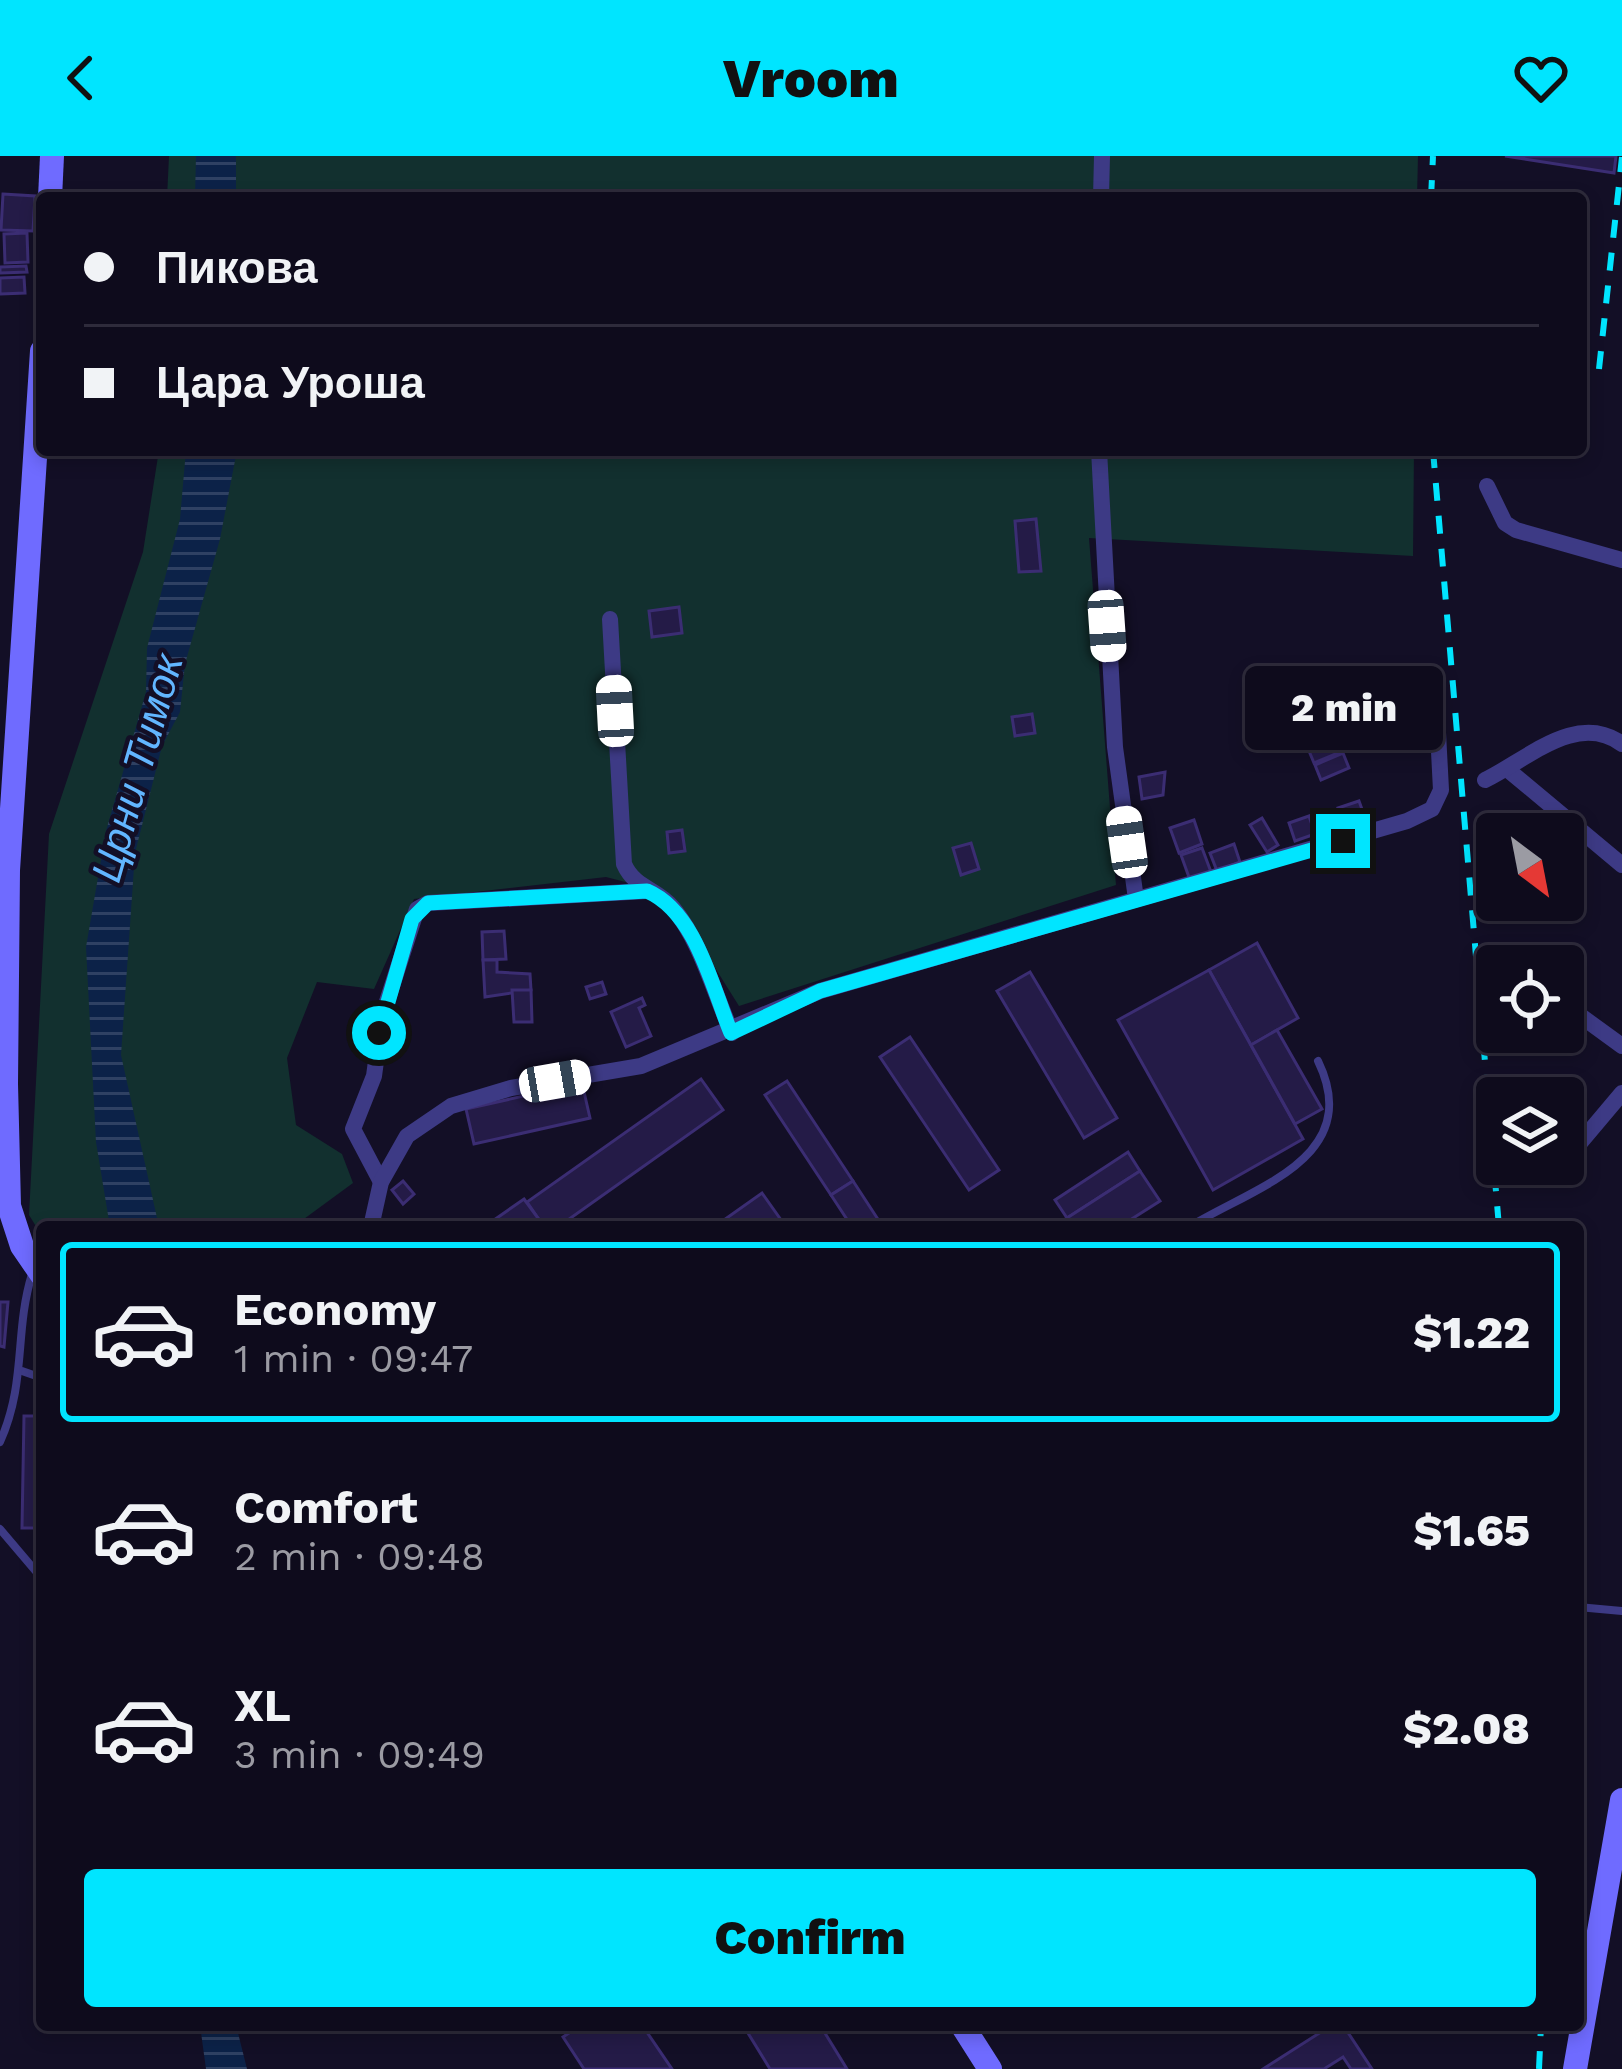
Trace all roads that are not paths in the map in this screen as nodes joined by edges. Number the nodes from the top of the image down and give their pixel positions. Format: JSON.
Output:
{"nodes":[{"id":1,"x":52,"y":156,"type":"edge"},
{"id":2,"x":1102,"y":156,"type":"edge"},
{"id":3,"x":50,"y":192,"type":"edge"},
{"id":4,"x":1101,"y":192,"type":"edge"},
{"id":5,"x":36,"y":433,"type":"edge"},
{"id":6,"x":1100,"y":456,"type":"edge"},
{"id":7,"x":1487,"y":485,"type":"dead end"},
{"id":8,"x":1622,"y":560,"type":"edge"},
{"id":9,"x":610,"y":619,"type":"dead end"},
{"id":10,"x":1436,"y":694,"type":"dead end"},
{"id":11,"x":1622,"y":744,"type":"edge"},
{"id":12,"x":1507,"y":770,"type":"junction"},
{"id":13,"x":1485,"y":780,"type":"dead end"},
{"id":14,"x":1622,"y":865,"type":"edge"},
{"id":15,"x":4,"y":873,"type":"edge"},
{"id":16,"x":647,"y":891,"type":"junction"},
{"id":17,"x":1136,"y":898,"type":"junction"},
{"id":18,"x":1584,"y":1018,"type":"edge"},
{"id":19,"x":731,"y":1033,"type":"junction"},
{"id":20,"x":1622,"y":1046,"type":"edge"},
{"id":21,"x":1318,"y":1060,"type":"dead end"},
{"id":22,"x":3,"y":1083,"type":"edge"},
{"id":23,"x":1622,"y":1093,"type":"edge"},
{"id":24,"x":3,"y":1115,"type":"edge"},
{"id":25,"x":1584,"y":1138,"type":"edge"},
{"id":26,"x":381,"y":1182,"type":"junction"},
{"id":27,"x":372,"y":1221,"type":"edge"},
{"id":28,"x":1199,"y":1221,"type":"edge"},
{"id":29,"x":36,"y":1267,"type":"edge"},
{"id":30,"x":36,"y":1275,"type":"edge"},
{"id":31,"x":22,"y":1371,"type":"junction"},
{"id":32,"x":36,"y":1376,"type":"edge"},
{"id":33,"x":0,"y":1442,"type":"edge"},
{"id":34,"x":0,"y":1529,"type":"edge"},
{"id":35,"x":36,"y":1571,"type":"edge"},
{"id":36,"x":1584,"y":1607,"type":"edge"},
{"id":37,"x":1622,"y":1611,"type":"edge"},
{"id":38,"x":1622,"y":1800,"type":"edge"},
{"id":39,"x":1615,"y":1871,"type":"edge"},
{"id":40,"x":1584,"y":2024,"type":"edge"},
{"id":41,"x":966,"y":2031,"type":"edge"},
{"id":42,"x":1583,"y":2031,"type":"edge"},
{"id":43,"x":990,"y":2069,"type":"edge"},
{"id":44,"x":1575,"y":2069,"type":"edge"}],
"edges":[{"from":1,"to":3,"type":"street"},
{"from":2,"to":4,"type":"street"},
{"from":5,"to":15,"type":"street"},
{"from":6,"to":17,"type":"street"},
{"from":7,"to":8,"type":"street"},
{"from":9,"to":16,"type":"street"},
{"from":10,"to":17,"type":"street"},
{"from":11,"to":12,"type":"street"},
{"from":12,"to":13,"type":"street"},
{"from":12,"to":14,"type":"street"},
{"from":15,"to":22,"type":"street"},
{"from":16,"to":19,"type":"street"},
{"from":16,"to":26,"type":"street"},
{"from":17,"to":19,"type":"street"},
{"from":18,"to":20,"type":"street"},
{"from":19,"to":26,"type":"street"},
{"from":21,"to":28,"type":"lane"},
{"from":22,"to":24,"type":"street"},
{"from":23,"to":25,"type":"street"},
{"from":24,"to":29,"type":"street"},
{"from":26,"to":27,"type":"street"},
{"from":30,"to":31,"type":"lane"},
{"from":31,"to":32,"type":"lane"},
{"from":31,"to":33,"type":"lane"},
{"from":34,"to":35,"type":"lane"},
{"from":36,"to":37,"type":"lane"},
{"from":38,"to":39,"type":"street"},
{"from":39,"to":40,"type":"street"},
{"from":41,"to":43,"type":"street"},
{"from":42,"to":44,"type":"street"}]}
